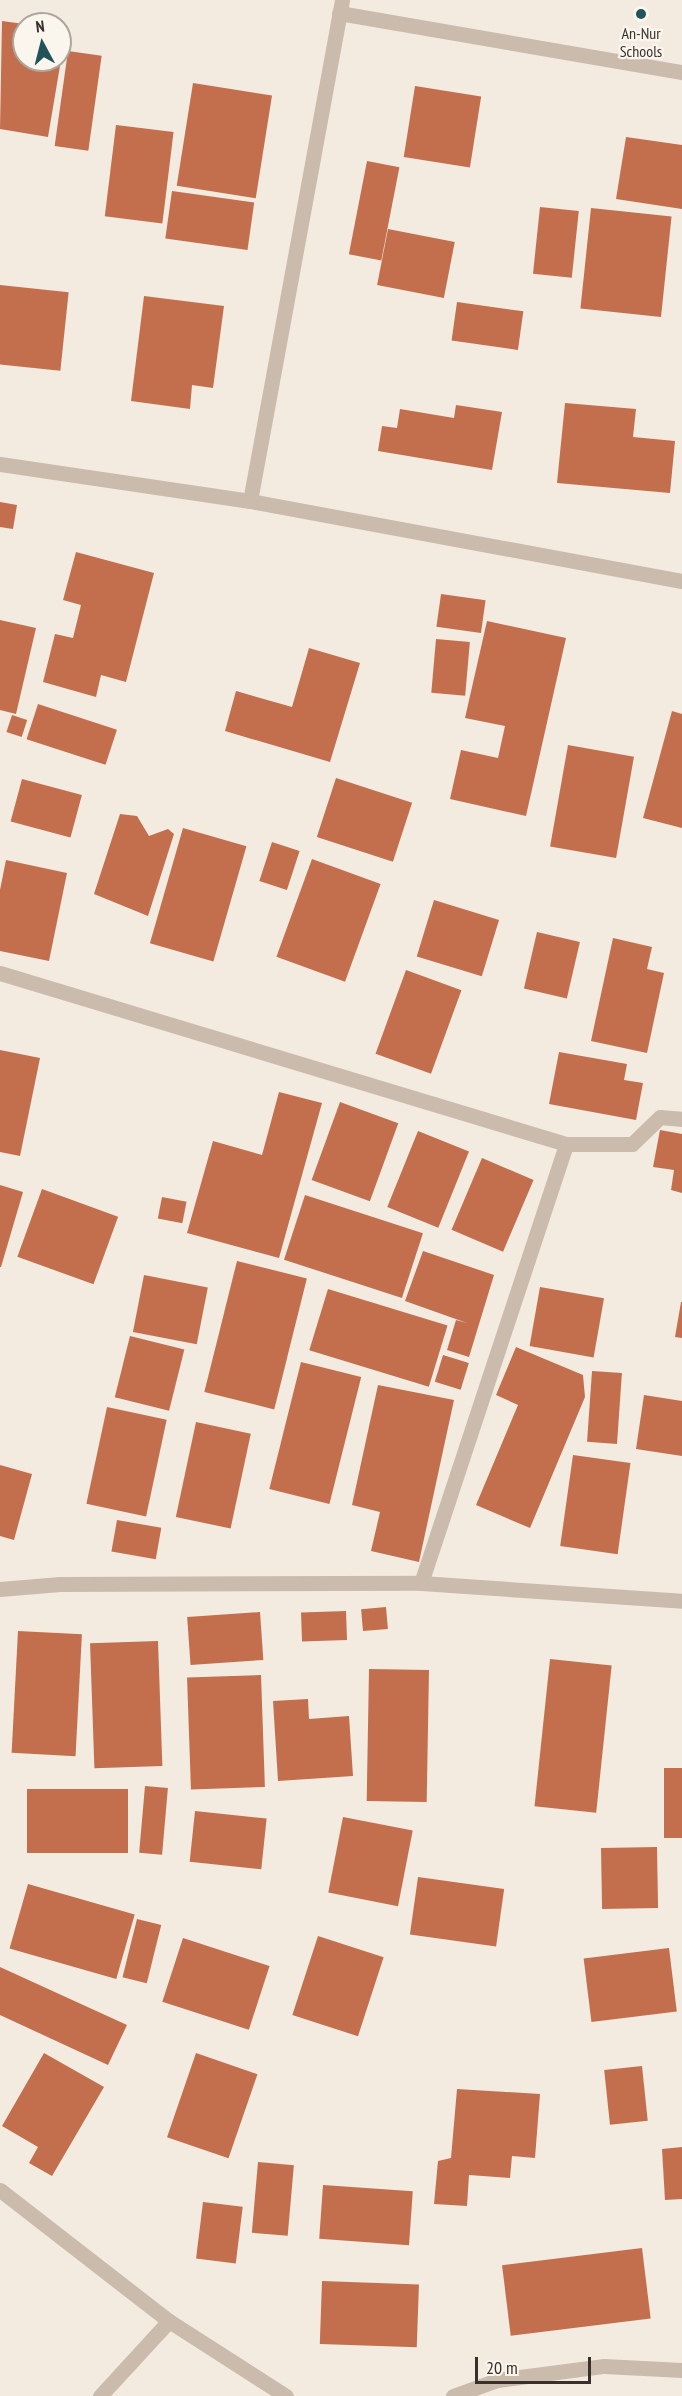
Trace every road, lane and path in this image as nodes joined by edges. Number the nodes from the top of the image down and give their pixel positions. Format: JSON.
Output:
{"nodes":[{"id":1,"x":341,"y":7,"type":"edge"},
{"id":2,"x":682,"y":72,"type":"edge"},
{"id":3,"x":0,"y":464,"type":"edge"},
{"id":4,"x":250,"y":501,"type":"junction"},
{"id":5,"x":682,"y":581,"type":"edge"},
{"id":6,"x":0,"y":974,"type":"edge"},
{"id":7,"x":682,"y":1119,"type":"edge"},
{"id":8,"x":566,"y":1144,"type":"junction"},
{"id":9,"x":421,"y":1583,"type":"junction"},
{"id":10,"x":0,"y":1589,"type":"edge"},
{"id":11,"x":682,"y":1601,"type":"edge"},
{"id":12,"x":0,"y":2190,"type":"edge"},
{"id":13,"x":168,"y":2321,"type":"junction"},
{"id":14,"x":682,"y":2370,"type":"edge"},
{"id":15,"x":100,"y":2396,"type":"edge"},
{"id":16,"x":286,"y":2396,"type":"edge"},
{"id":17,"x":453,"y":2396,"type":"edge"}],
"edges":[{"from":1,"to":2,"type":"street"},
{"from":1,"to":4,"type":"street"},
{"from":3,"to":4,"type":"street"},
{"from":4,"to":5,"type":"street"},
{"from":6,"to":8,"type":"street"},
{"from":7,"to":8,"type":"street"},
{"from":8,"to":9,"type":"street"},
{"from":9,"to":10,"type":"street"},
{"from":9,"to":11,"type":"street"},
{"from":12,"to":13,"type":"street"},
{"from":13,"to":15,"type":"street"},
{"from":13,"to":16,"type":"street"},
{"from":14,"to":17,"type":"street"}]}
